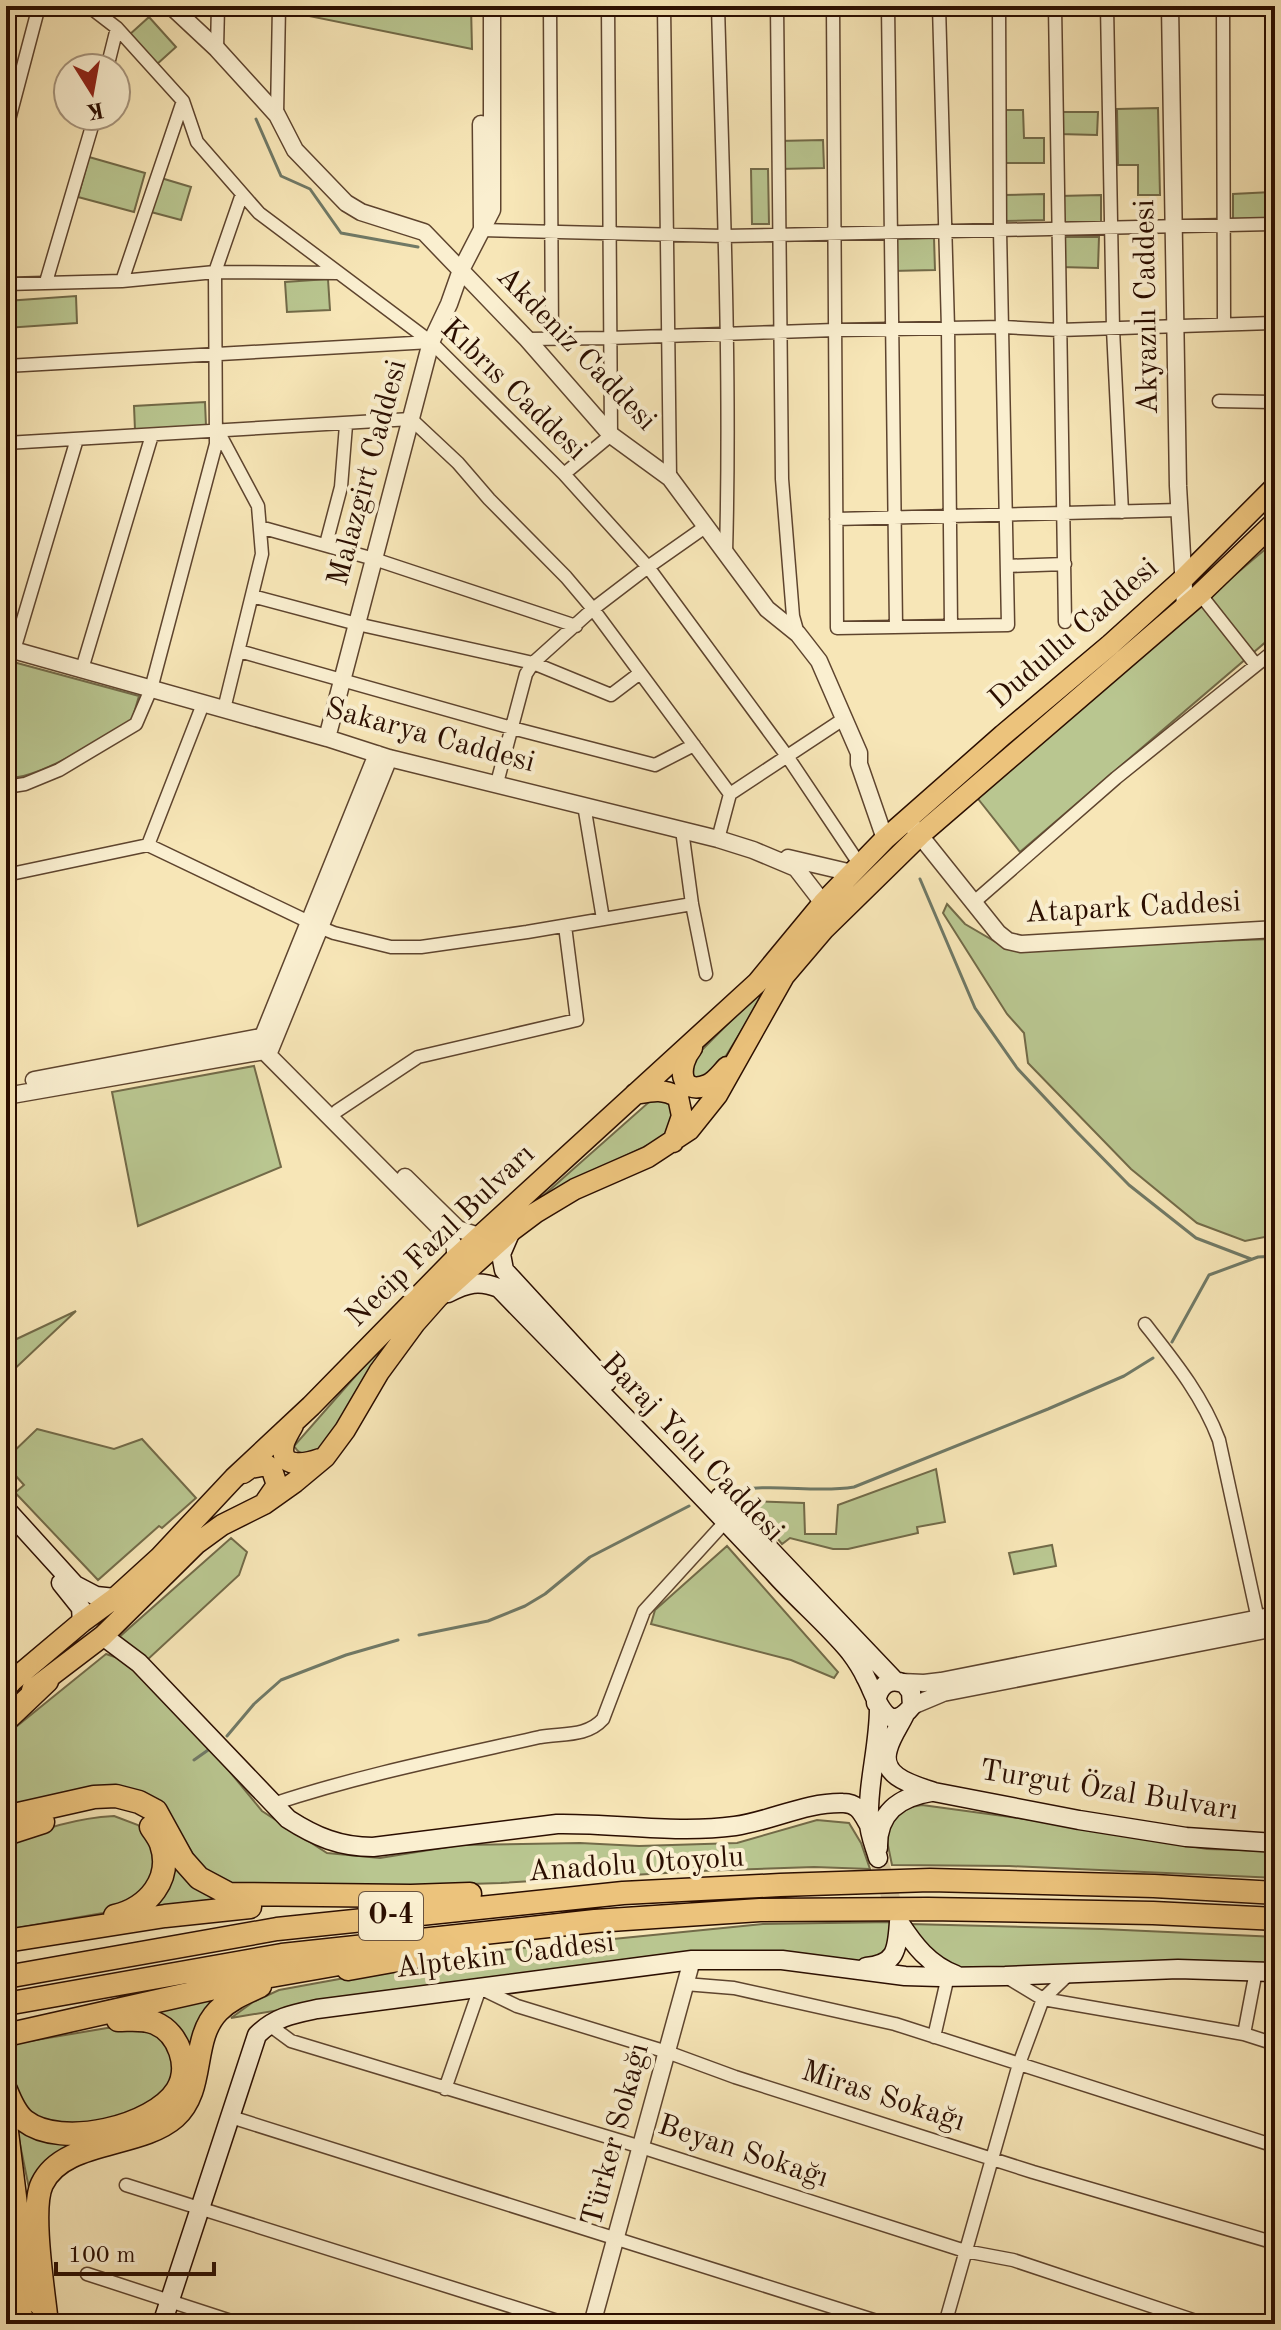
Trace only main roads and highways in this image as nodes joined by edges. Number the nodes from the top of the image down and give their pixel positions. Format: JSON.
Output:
{"nodes":[{"id":1,"x":1275,"y":487,"type":"edge"},
{"id":2,"x":1275,"y":522,"type":"edge"},
{"id":3,"x":914,"y":827,"type":"junction"},
{"id":4,"x":702,"y":1036,"type":"junction"},
{"id":5,"x":741,"y":1051,"type":"junction"},
{"id":6,"x":633,"y":1095,"type":"junction"},
{"id":7,"x":673,"y":1142,"type":"junction"},
{"id":8,"x":511,"y":1231,"type":"junction"},
{"id":9,"x":438,"y":1297,"type":"junction"},
{"id":10,"x":603,"y":1387,"type":"junction"},
{"id":11,"x":294,"y":1422,"type":"junction"},
{"id":12,"x":325,"y":1457,"type":"junction"},
{"id":13,"x":234,"y":1478,"type":"junction"},
{"id":14,"x":264,"y":1504,"type":"junction"},
{"id":15,"x":6,"y":1509,"type":"edge"},
{"id":16,"x":6,"y":1521,"type":"edge"},
{"id":17,"x":115,"y":1598,"type":"junction"},
{"id":18,"x":82,"y":1622,"type":"junction"},
{"id":19,"x":103,"y":1636,"type":"junction"},
{"id":20,"x":47,"y":1681,"type":"joint"},
{"id":21,"x":898,"y":1681,"type":"junction"},
{"id":22,"x":8,"y":1699,"type":"edge"},
{"id":23,"x":878,"y":1706,"type":"junction"},
{"id":24,"x":908,"y":1710,"type":"junction"},
{"id":25,"x":876,"y":1755,"type":"junction"},
{"id":26,"x":934,"y":1792,"type":"junction"},
{"id":27,"x":824,"y":1804,"type":"junction"},
{"id":28,"x":6,"y":1813,"type":"edge"},
{"id":29,"x":869,"y":1825,"type":"junction"},
{"id":30,"x":6,"y":1834,"type":"edge"},
{"id":31,"x":1275,"y":1843,"type":"edge"},
{"id":32,"x":780,"y":1885,"type":"junction"},
{"id":33,"x":1275,"y":1893,"type":"edge"},
{"id":34,"x":411,"y":1896,"type":"junction"},
{"id":35,"x":760,"y":1910,"type":"junction"},
{"id":36,"x":1275,"y":1919,"type":"edge"},
{"id":37,"x":523,"y":1938,"type":"junction"},
{"id":38,"x":6,"y":1941,"type":"edge"},
{"id":39,"x":835,"y":1966,"type":"junction"},
{"id":40,"x":1266,"y":1971,"type":"edge"},
{"id":41,"x":953,"y":1976,"type":"junction"},
{"id":42,"x":6,"y":1977,"type":"edge"},
{"id":43,"x":8,"y":2004,"type":"edge"},
{"id":44,"x":12,"y":2034,"type":"edge"},
{"id":45,"x":6,"y":2090,"type":"edge"},
{"id":46,"x":6,"y":2124,"type":"edge"},
{"id":47,"x":6,"y":2197,"type":"edge"},
{"id":48,"x":14,"y":2250,"type":"edge"},
{"id":49,"x":7,"y":2287,"type":"edge"},
{"id":50,"x":27,"y":2324,"type":"edge"},
{"id":51,"x":46,"y":2324,"type":"edge"},
{"id":52,"x":162,"y":2324,"type":"edge"}],
"edges":[{"from":1,"to":3,"type":"main road","name":"Dudullu Caddesi"},
{"from":2,"to":3,"type":"main road","name":"Dudullu Caddesi"},
{"from":3,"to":4,"type":"main road","name":"Necip Fazıl Bulvarı"},
{"from":3,"to":5,"type":"main road","name":"Necip Fazıl Bulvarı"},
{"from":4,"to":5,"type":"main road"},
{"from":4,"to":6,"type":"main road","name":"Necip Fazıl Bulvarı"},
{"from":5,"to":7,"type":"main road","name":"Necip Fazıl Bulvarı"},
{"from":6,"to":7,"type":"main road"},
{"from":6,"to":11,"type":"main road","name":"Necip Fazıl Bulvarı"},
{"from":7,"to":8,"type":"main road","name":"Necip Fazıl Bulvarı"},
{"from":8,"to":9,"type":"main road","name":"Necip Fazıl Bulvarı"},
{"from":8,"to":10,"type":"main road","name":"Baraj Yolu Caddesi"},
{"from":9,"to":10,"type":"main road","name":"Baraj Yolu Caddesi"},
{"from":9,"to":12,"type":"main road","name":"Necip Fazıl Bulvarı"},
{"from":10,"to":21,"type":"main road","name":"Baraj Yolu Caddesi"},
{"from":10,"to":23,"type":"main road","name":"Baraj Yolu Caddesi"},
{"from":11,"to":12,"type":"main road"},
{"from":11,"to":13,"type":"main road","name":"Necip Fazıl Bulvarı"},
{"from":12,"to":14,"type":"main road","name":"Necip Fazıl Bulvarı"},
{"from":13,"to":14,"type":"main road"},
{"from":13,"to":17,"type":"main road","name":"Necip Fazıl Bulvarı"},
{"from":14,"to":19,"type":"main road","name":"Necip Fazıl Bulvarı"},
{"from":15,"to":17,"type":"main road"},
{"from":16,"to":18,"type":"main road"},
{"from":17,"to":18,"type":"main road","name":"Necip Fazıl Bulvarı"},
{"from":18,"to":22,"type":"main road","name":"Necip Fazıl Bulvarı"},
{"from":19,"to":20,"type":"main road","name":"Necip Fazıl Bulvarı"},
{"from":19,"to":27,"type":"main road"},
{"from":20,"to":22,"type":"highway"},
{"from":21,"to":23,"type":"main road"},
{"from":21,"to":24,"type":"main road","name":"Baraj Yolu Caddesi"},
{"from":23,"to":24,"type":"main road"},
{"from":23,"to":25,"type":"main road"},
{"from":24,"to":26,"type":"main road","name":"Turgut Özal Bulvarı"},
{"from":25,"to":27,"type":"main road"},
{"from":25,"to":29,"type":"main road"},
{"from":26,"to":29,"type":"main road"},
{"from":26,"to":31,"type":"main road","name":"Turgut Özal Bulvarı"},
{"from":27,"to":29,"type":"main road"},
{"from":28,"to":34,"type":"highway"},
{"from":30,"to":38,"type":"highway"},
{"from":32,"to":33,"type":"highway","name":"Anadolu Otoyolu","number":"O-4"},
{"from":32,"to":34,"type":"highway"},
{"from":32,"to":42,"type":"highway","name":"Anadolu Otoyolu","number":"O-4"},
{"from":34,"to":38,"type":"highway"},
{"from":35,"to":36,"type":"highway","name":"Anadolu Otoyolu","number":"O-4"},
{"from":35,"to":37,"type":"highway"},
{"from":35,"to":43,"type":"highway","name":"Anadolu Otoyolu","number":"O-4"},
{"from":37,"to":44,"type":"highway"},
{"from":37,"to":51,"type":"highway"},
{"from":39,"to":41,"type":"main road","name":"Alptekin Caddesi"},
{"from":39,"to":41,"type":"main road"},
{"from":39,"to":52,"type":"main road","name":"Alptekin Caddesi"},
{"from":40,"to":41,"type":"main road","name":"Alptekin Caddesi"},
{"from":44,"to":45,"type":"highway"},
{"from":46,"to":48,"type":"highway"},
{"from":47,"to":48,"type":"main road"},
{"from":48,"to":50,"type":"main road"},
{"from":48,"to":51,"type":"main road"},
{"from":49,"to":50,"type":"highway"}]}
